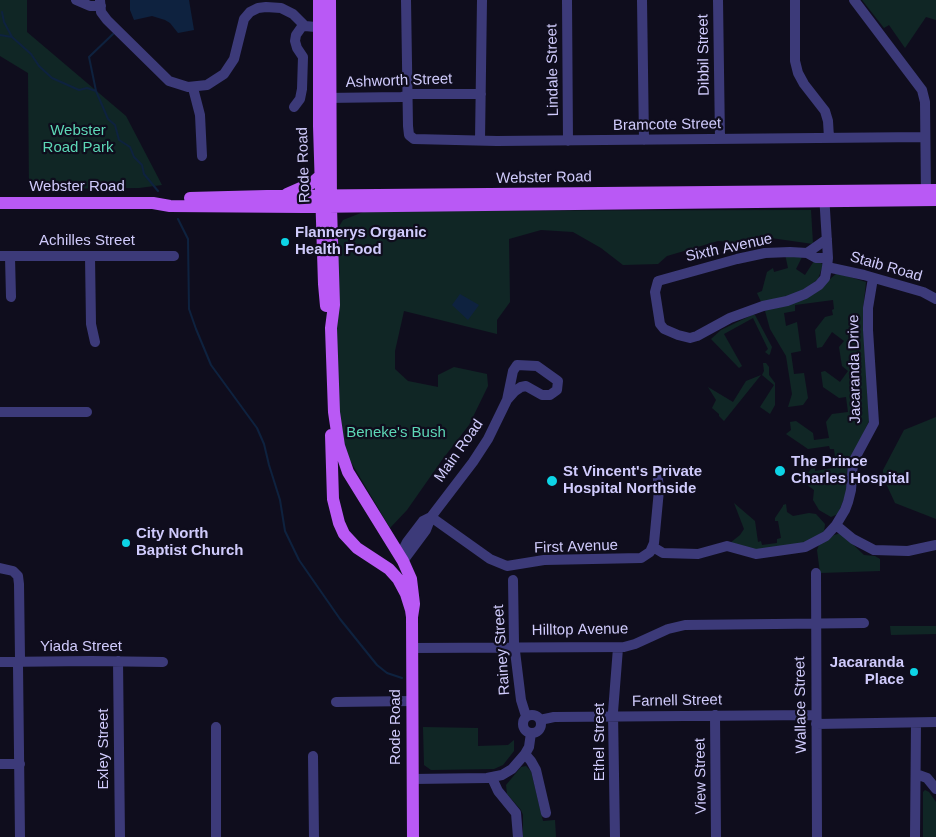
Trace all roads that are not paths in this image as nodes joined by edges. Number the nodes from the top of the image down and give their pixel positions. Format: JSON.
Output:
{"nodes":[{"id":1,"x":76,"y":0,"type":"edge"},
{"id":2,"x":319,"y":0,"type":"edge"},
{"id":3,"x":330,"y":0,"type":"edge"},
{"id":4,"x":406,"y":0,"type":"edge"},
{"id":5,"x":482,"y":0,"type":"edge"},
{"id":6,"x":567,"y":0,"type":"edge"},
{"id":7,"x":642,"y":0,"type":"edge"},
{"id":8,"x":718,"y":0,"type":"edge"},
{"id":9,"x":795,"y":0,"type":"edge"},
{"id":10,"x":854,"y":0,"type":"edge"},
{"id":11,"x":100,"y":3,"type":"edge"},
{"id":12,"x":270,"y":3,"type":"edge"},
{"id":13,"x":303,"y":25,"type":"junction"},
{"id":14,"x":324,"y":28,"type":"junction"},
{"id":15,"x":193,"y":88,"type":"junction"},
{"id":16,"x":481,"y":94,"type":"junction"},
{"id":17,"x":407,"y":96,"type":"junction"},
{"id":18,"x":324,"y":98,"type":"junction"},
{"id":19,"x":294,"y":107,"type":"dead end"},
{"id":20,"x":925,"y":137,"type":"junction"},
{"id":21,"x":829,"y":138,"type":"junction"},
{"id":22,"x":720,"y":139,"type":"junction"},
{"id":23,"x":480,"y":140,"type":"junction"},
{"id":24,"x":644,"y":140,"type":"junction"},
{"id":25,"x":568,"y":141,"type":"junction"},
{"id":26,"x":202,"y":156,"type":"dead end"},
{"id":27,"x":320,"y":176,"type":"junction"},
{"id":28,"x":931,"y":195,"type":"edge"},
{"id":29,"x":283,"y":196,"type":"junction"},
{"id":30,"x":824,"y":196,"type":"junction"},
{"id":31,"x":0,"y":202,"type":"edge"},
{"id":32,"x":326,"y":202,"type":"junction"},
{"id":33,"x":153,"y":203,"type":"junction"},
{"id":34,"x":350,"y":206,"type":"junction"},
{"id":35,"x":305,"y":207,"type":"junction"},
{"id":36,"x":327,"y":224,"type":"junction"},
{"id":37,"x":827,"y":239,"type":"junction"},
{"id":38,"x":807,"y":253,"type":"junction"},
{"id":39,"x":5,"y":256,"type":"edge"},
{"id":40,"x":90,"y":256,"type":"junction"},
{"id":41,"x":174,"y":256,"type":"dead end"},
{"id":42,"x":828,"y":262,"type":"junction"},
{"id":43,"x":873,"y":278,"type":"junction"},
{"id":44,"x":11,"y":297,"type":"dead end"},
{"id":45,"x":936,"y":300,"type":"edge"},
{"id":46,"x":95,"y":342,"type":"dead end"},
{"id":47,"x":507,"y":400,"type":"junction"},
{"id":48,"x":0,"y":412,"type":"edge"},
{"id":49,"x":87,"y":412,"type":"dead end"},
{"id":50,"x":334,"y":412,"type":"junction"},
{"id":51,"x":657,"y":469,"type":"dead end"},
{"id":52,"x":430,"y":517,"type":"junction"},
{"id":53,"x":836,"y":525,"type":"junction"},
{"id":54,"x":409,"y":539,"type":"junction"},
{"id":55,"x":390,"y":541,"type":"junction"},
{"id":56,"x":936,"y":545,"type":"edge"},
{"id":57,"x":653,"y":548,"type":"junction"},
{"id":58,"x":373,"y":559,"type":"junction"},
{"id":59,"x":400,"y":559,"type":"junction"},
{"id":60,"x":0,"y":568,"type":"edge"},
{"id":61,"x":816,"y":573,"type":"dead end"},
{"id":62,"x":513,"y":580,"type":"dead end"},
{"id":63,"x":408,"y":597,"type":"junction"},
{"id":64,"x":412,"y":618,"type":"junction"},
{"id":65,"x":864,"y":623,"type":"dead end"},
{"id":66,"x":815,"y":624,"type":"junction"},
{"id":67,"x":515,"y":647,"type":"junction"},
{"id":68,"x":412,"y":648,"type":"junction"},
{"id":69,"x":618,"y":648,"type":"junction"},
{"id":70,"x":118,"y":661,"type":"junction"},
{"id":71,"x":0,"y":662,"type":"edge"},
{"id":72,"x":19,"y":662,"type":"junction"},
{"id":73,"x":163,"y":662,"type":"dead end"},
{"id":74,"x":412,"y":701,"type":"junction"},
{"id":75,"x":336,"y":702,"type":"dead end"},
{"id":76,"x":715,"y":715,"type":"junction"},
{"id":77,"x":526,"y":716,"type":"junction"},
{"id":78,"x":614,"y":716,"type":"junction"},
{"id":79,"x":816,"y":719,"type":"junction"},
{"id":80,"x":540,"y":720,"type":"junction"},
{"id":81,"x":936,"y":722,"type":"edge"},
{"id":82,"x":916,"y":723,"type":"junction"},
{"id":83,"x":216,"y":727,"type":"dead end"},
{"id":84,"x":531,"y":733,"type":"junction"},
{"id":85,"x":526,"y":754,"type":"junction"},
{"id":86,"x":314,"y":756,"type":"dead end"},
{"id":87,"x":0,"y":764,"type":"edge"},
{"id":88,"x":20,"y":764,"type":"junction"},
{"id":89,"x":916,"y":774,"type":"junction"},
{"id":90,"x":492,"y":778,"type":"junction"},
{"id":91,"x":413,"y":779,"type":"junction"},
{"id":92,"x":936,"y":789,"type":"edge"},
{"id":93,"x":546,"y":813,"type":"dead end"},
{"id":94,"x":20,"y":837,"type":"edge"},
{"id":95,"x":120,"y":837,"type":"edge"},
{"id":96,"x":216,"y":837,"type":"edge"},
{"id":97,"x":314,"y":837,"type":"edge"},
{"id":98,"x":413,"y":837,"type":"edge"},
{"id":99,"x":518,"y":837,"type":"edge"},
{"id":100,"x":615,"y":837,"type":"edge"},
{"id":101,"x":716,"y":837,"type":"edge"},
{"id":102,"x":817,"y":837,"type":"edge"},
{"id":103,"x":915,"y":837,"type":"edge"}],
"edges":[{"from":1,"to":11,"type":"street"},
{"from":2,"to":14,"type":"main road","name":"Rode Road"},
{"from":3,"to":14,"type":"main road","name":"Rode Road"},
{"from":4,"to":17,"type":"street"},
{"from":5,"to":16,"type":"street"},
{"from":6,"to":25,"type":"street","name":"Lindale Street"},
{"from":7,"to":24,"type":"street"},
{"from":8,"to":22,"type":"street","name":"Dibbil Street"},
{"from":9,"to":21,"type":"street"},
{"from":10,"to":20,"type":"street"},
{"from":11,"to":15,"type":"street"},
{"from":12,"to":13,"type":"street"},
{"from":12,"to":15,"type":"street"},
{"from":13,"to":14,"type":"street"},
{"from":13,"to":19,"type":"street"},
{"from":14,"to":18,"type":"main road","name":"Rode Road"},
{"from":15,"to":26,"type":"street"},
{"from":16,"to":17,"type":"street","name":"Ashworth Street"},
{"from":16,"to":23,"type":"street"},
{"from":17,"to":18,"type":"street","name":"Ashworth Street"},
{"from":17,"to":23,"type":"street","name":"Bramcote Street"},
{"from":18,"to":27,"type":"main road","name":"Rode Road"},
{"from":18,"to":32,"type":"main road","name":"Rode Road"},
{"from":20,"to":21,"type":"street","name":"Bramcote Street"},
{"from":20,"to":28,"type":"street"},
{"from":21,"to":22,"type":"street","name":"Bramcote Street"},
{"from":22,"to":24,"type":"street","name":"Bramcote Street"},
{"from":23,"to":25,"type":"street","name":"Bramcote Street"},
{"from":24,"to":25,"type":"street","name":"Bramcote Street"},
{"from":27,"to":29,"type":"main road"},
{"from":27,"to":32,"type":"main road","name":"Rode Road"},
{"from":28,"to":30,"type":"main road","name":"Webster Road"},
{"from":29,"to":32,"type":"main road","name":"Webster Road"},
{"from":29,"to":33,"type":"main road","name":"Webster Road"},
{"from":30,"to":32,"type":"main road","name":"Webster Road"},
{"from":30,"to":34,"type":"main road","name":"Webster Road"},
{"from":30,"to":37,"type":"street"},
{"from":31,"to":33,"type":"main road","name":"Webster Road"},
{"from":32,"to":34,"type":"main road","name":"Webster Road"},
{"from":32,"to":35,"type":"main road","name":"Webster Road"},
{"from":32,"to":36,"type":"main road","name":"Rode Road"},
{"from":33,"to":35,"type":"main road","name":"Webster Road"},
{"from":34,"to":36,"type":"main road"},
{"from":35,"to":36,"type":"main road"},
{"from":36,"to":50,"type":"main road","name":"Rode Road"},
{"from":37,"to":38,"type":"street"},
{"from":37,"to":42,"type":"street"},
{"from":38,"to":42,"type":"street","name":"Sixth Avenue"},
{"from":38,"to":42,"type":"street","name":"Sixth Avenue"},
{"from":39,"to":40,"type":"street","name":"Achilles Street"},
{"from":39,"to":44,"type":"street"},
{"from":40,"to":41,"type":"street","name":"Achilles Street"},
{"from":40,"to":46,"type":"street"},
{"from":42,"to":43,"type":"street","name":"Staib Road"},
{"from":43,"to":45,"type":"street","name":"Staib Road"},
{"from":43,"to":53,"type":"street","name":"Jacaranda Drive"},
{"from":47,"to":47,"type":"street","name":"Main Road"},
{"from":47,"to":52,"type":"street","name":"Main Road"},
{"from":48,"to":49,"type":"street"},
{"from":50,"to":55,"type":"main road","name":"Rode Road"},
{"from":50,"to":58,"type":"main road","name":"Rode Road"},
{"from":51,"to":57,"type":"street"},
{"from":52,"to":54,"type":"street","name":"Main Road"},
{"from":52,"to":57,"type":"street","name":"First Avenue"},
{"from":52,"to":59,"type":"street","name":"Main Road"},
{"from":53,"to":56,"type":"street"},
{"from":53,"to":57,"type":"street","name":"Jacaranda Drive"},
{"from":54,"to":55,"type":"street"},
{"from":54,"to":59,"type":"street","name":"Main Road"},
{"from":55,"to":59,"type":"main road","name":"Rode Road"},
{"from":58,"to":59,"type":"main road"},
{"from":58,"to":63,"type":"main road","name":"Rode Road"},
{"from":59,"to":63,"type":"main road"},
{"from":59,"to":64,"type":"main road","name":"Rode Road"},
{"from":60,"to":72,"type":"street"},
{"from":61,"to":66,"type":"street","name":"Wallace Street"},
{"from":62,"to":67,"type":"street","name":"Rainey Street"},
{"from":63,"to":64,"type":"main road","name":"Rode Road"},
{"from":64,"to":68,"type":"main road","name":"Rode Road"},
{"from":65,"to":66,"type":"street","name":"Hilltop Avenue"},
{"from":66,"to":69,"type":"street","name":"Hilltop Avenue"},
{"from":66,"to":79,"type":"street","name":"Wallace Street"},
{"from":67,"to":68,"type":"street","name":"Hilltop Avenue"},
{"from":67,"to":69,"type":"street","name":"Hilltop Avenue"},
{"from":67,"to":77,"type":"street","name":"Rainey Street"},
{"from":68,"to":74,"type":"main road","name":"Rode Road"},
{"from":69,"to":78,"type":"street","name":"Ethel Street"},
{"from":70,"to":72,"type":"street","name":"Yiada Street"},
{"from":70,"to":73,"type":"street","name":"Yiada Street"},
{"from":70,"to":95,"type":"street","name":"Exley Street"},
{"from":71,"to":72,"type":"street","name":"Yiada Street"},
{"from":72,"to":88,"type":"street"},
{"from":74,"to":75,"type":"street"},
{"from":74,"to":91,"type":"main road","name":"Rode Road"},
{"from":76,"to":78,"type":"street","name":"Farnell Street"},
{"from":76,"to":79,"type":"street","name":"Farnell Street"},
{"from":76,"to":101,"type":"street","name":"View Street"},
{"from":77,"to":80,"type":"street"},
{"from":77,"to":84,"type":"street"},
{"from":78,"to":80,"type":"street","name":"Farnell Street"},
{"from":78,"to":100,"type":"street","name":"Ethel Street"},
{"from":79,"to":82,"type":"street","name":"Farnell Street"},
{"from":79,"to":102,"type":"street","name":"Wallace Street"},
{"from":80,"to":84,"type":"street"},
{"from":81,"to":82,"type":"street","name":"Farnell Street"},
{"from":82,"to":89,"type":"street"},
{"from":83,"to":96,"type":"street"},
{"from":84,"to":85,"type":"street"},
{"from":85,"to":90,"type":"street"},
{"from":85,"to":93,"type":"street"},
{"from":86,"to":97,"type":"street"},
{"from":87,"to":88,"type":"street"},
{"from":88,"to":94,"type":"street"},
{"from":89,"to":92,"type":"street"},
{"from":89,"to":103,"type":"street"},
{"from":90,"to":91,"type":"street"},
{"from":90,"to":99,"type":"street"},
{"from":91,"to":98,"type":"main road","name":"Rode Road"}]}
